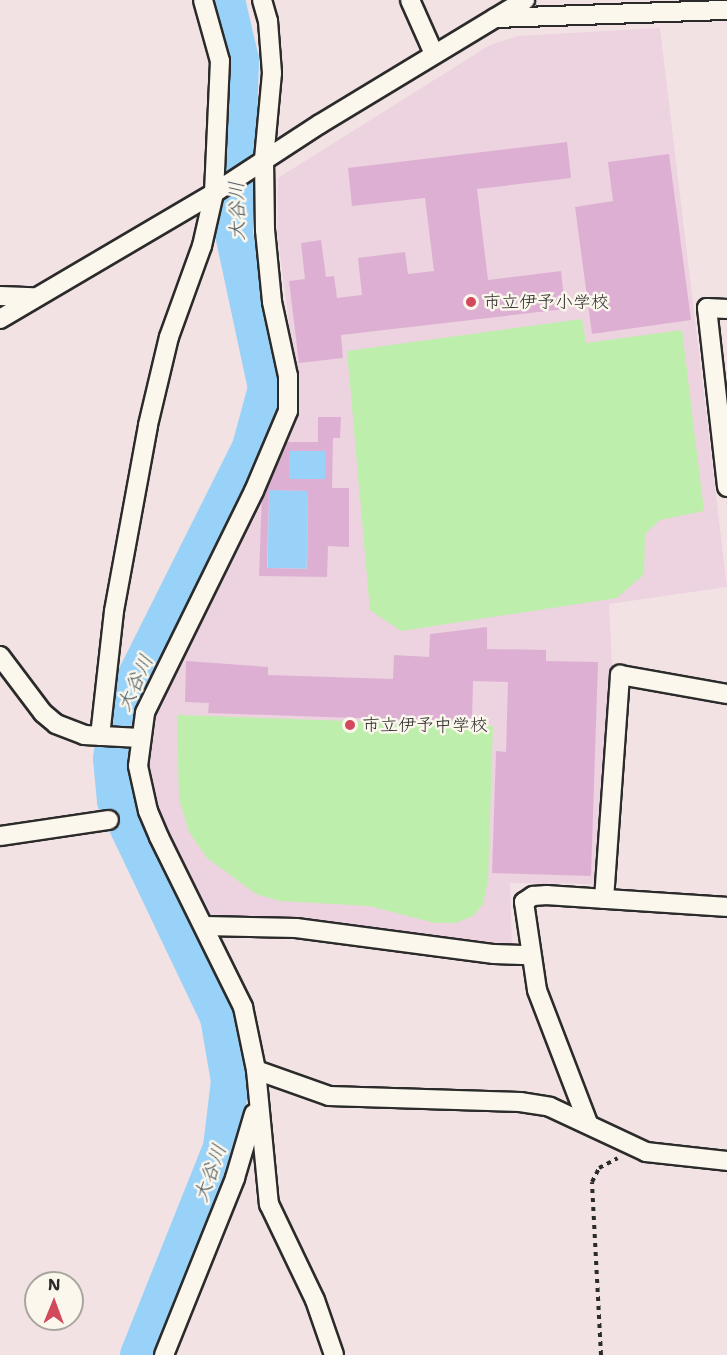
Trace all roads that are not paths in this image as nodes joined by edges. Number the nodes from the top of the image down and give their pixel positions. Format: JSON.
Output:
{"nodes":[{"id":1,"x":203,"y":0,"type":"edge"},
{"id":2,"x":262,"y":0,"type":"edge"},
{"id":3,"x":410,"y":0,"type":"edge"},
{"id":4,"x":525,"y":0,"type":"edge"},
{"id":5,"x":727,"y":10,"type":"edge"},
{"id":6,"x":492,"y":18,"type":"junction"},
{"id":7,"x":434,"y":54,"type":"junction"},
{"id":8,"x":261,"y":161,"type":"junction"},
{"id":9,"x":217,"y":191,"type":"junction"},
{"id":10,"x":0,"y":296,"type":"edge"},
{"id":11,"x":33,"y":297,"type":"junction"},
{"id":12,"x":727,"y":309,"type":"edge"},
{"id":13,"x":0,"y":319,"type":"edge"},
{"id":14,"x":727,"y":487,"type":"edge"},
{"id":15,"x":0,"y":657,"type":"edge"},
{"id":16,"x":727,"y":694,"type":"edge"},
{"id":17,"x":104,"y":736,"type":"junction"},
{"id":18,"x":136,"y":738,"type":"junction"},
{"id":19,"x":109,"y":820,"type":"dead end"},
{"id":20,"x":0,"y":836,"type":"edge"},
{"id":21,"x":604,"y":899,"type":"junction"},
{"id":22,"x":727,"y":907,"type":"edge"},
{"id":23,"x":205,"y":926,"type":"junction"},
{"id":24,"x":529,"y":955,"type":"junction"},
{"id":25,"x":256,"y":1070,"type":"junction"},
{"id":26,"x":257,"y":1104,"type":"junction"},
{"id":27,"x":588,"y":1123,"type":"junction"},
{"id":28,"x":727,"y":1161,"type":"edge"},
{"id":29,"x":164,"y":1355,"type":"edge"},
{"id":30,"x":334,"y":1355,"type":"edge"}],
"edges":[{"from":1,"to":9,"type":"street"},
{"from":2,"to":8,"type":"street"},
{"from":3,"to":7,"type":"street"},
{"from":4,"to":6,"type":"street"},
{"from":5,"to":6,"type":"street"},
{"from":6,"to":7,"type":"street"},
{"from":7,"to":8,"type":"street"},
{"from":8,"to":9,"type":"street"},
{"from":8,"to":18,"type":"street"},
{"from":9,"to":11,"type":"street"},
{"from":9,"to":17,"type":"street"},
{"from":10,"to":11,"type":"street"},
{"from":11,"to":13,"type":"street"},
{"from":12,"to":14,"type":"street"},
{"from":15,"to":17,"type":"street"},
{"from":16,"to":21,"type":"street"},
{"from":17,"to":18,"type":"street"},
{"from":18,"to":23,"type":"street"},
{"from":19,"to":20,"type":"street"},
{"from":21,"to":22,"type":"street"},
{"from":21,"to":24,"type":"street"},
{"from":23,"to":24,"type":"street"},
{"from":23,"to":25,"type":"street"},
{"from":24,"to":27,"type":"street"},
{"from":25,"to":26,"type":"street"},
{"from":25,"to":27,"type":"street"},
{"from":26,"to":29,"type":"street"},
{"from":26,"to":30,"type":"street"},
{"from":27,"to":28,"type":"street"}]}
